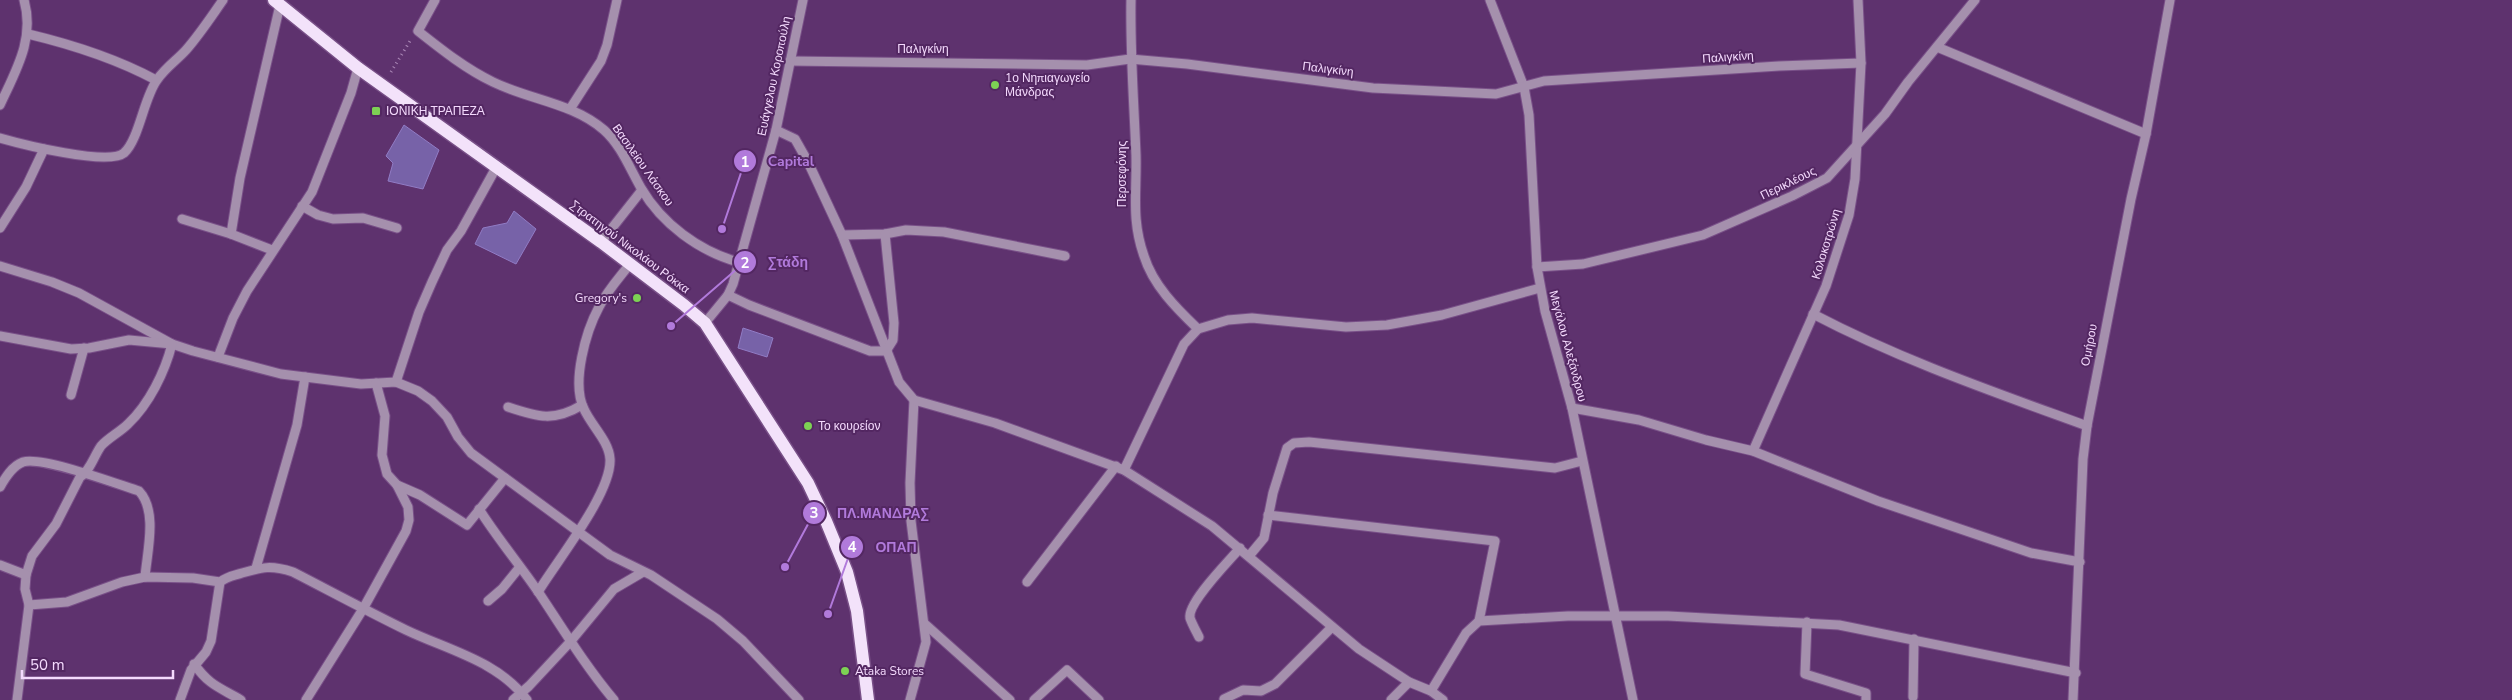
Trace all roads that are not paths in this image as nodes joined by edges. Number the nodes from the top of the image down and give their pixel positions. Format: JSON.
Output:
{"nodes":[{"id":1,"x":24,"y":0,"type":"edge"},
{"id":2,"x":223,"y":0,"type":"edge"},
{"id":3,"x":435,"y":0,"type":"edge"},
{"id":4,"x":617,"y":0,"type":"edge"},
{"id":5,"x":803,"y":0,"type":"edge"},
{"id":6,"x":1131,"y":0,"type":"edge"},
{"id":7,"x":1490,"y":0,"type":"edge"},
{"id":8,"x":1858,"y":0,"type":"edge"},
{"id":9,"x":1975,"y":0,"type":"edge"},
{"id":10,"x":2170,"y":0,"type":"edge"},
{"id":11,"x":277,"y":2,"type":"edge"},
{"id":12,"x":28,"y":34,"type":"junction"},
{"id":13,"x":1937,"y":47,"type":"junction"},
{"id":14,"x":1130,"y":59,"type":"junction"},
{"id":15,"x":790,"y":61,"type":"junction"},
{"id":16,"x":1861,"y":63,"type":"junction"},
{"id":17,"x":358,"y":68,"type":"junction"},
{"id":18,"x":156,"y":80,"type":"junction"},
{"id":19,"x":1524,"y":87,"type":"junction"},
{"id":20,"x":0,"y":104,"type":"edge"},
{"id":21,"x":570,"y":109,"type":"junction"},
{"id":22,"x":776,"y":130,"type":"junction"},
{"id":23,"x":2146,"y":134,"type":"junction"},
{"id":24,"x":0,"y":138,"type":"edge"},
{"id":25,"x":1855,"y":148,"type":"junction"},
{"id":26,"x":44,"y":149,"type":"junction"},
{"id":27,"x":497,"y":166,"type":"junction"},
{"id":28,"x":642,"y":190,"type":"junction"},
{"id":29,"x":302,"y":206,"type":"junction"},
{"id":30,"x":182,"y":219,"type":"dead end"},
{"id":31,"x":0,"y":228,"type":"edge"},
{"id":32,"x":397,"y":228,"type":"dead end"},
{"id":33,"x":231,"y":234,"type":"junction"},
{"id":34,"x":842,"y":234,"type":"junction"},
{"id":35,"x":885,"y":234,"type":"junction"},
{"id":36,"x":601,"y":242,"type":"junction"},
{"id":37,"x":272,"y":250,"type":"junction"},
{"id":38,"x":1065,"y":256,"type":"dead end"},
{"id":39,"x":738,"y":262,"type":"junction"},
{"id":40,"x":630,"y":264,"type":"junction"},
{"id":41,"x":0,"y":266,"type":"edge"},
{"id":42,"x":1537,"y":267,"type":"junction"},
{"id":43,"x":1540,"y":288,"type":"junction"},
{"id":44,"x":728,"y":295,"type":"junction"},
{"id":45,"x":1813,"y":314,"type":"junction"},
{"id":46,"x":705,"y":323,"type":"junction"},
{"id":47,"x":1198,"y":329,"type":"junction"},
{"id":48,"x":0,"y":336,"type":"edge"},
{"id":49,"x":172,"y":344,"type":"junction"},
{"id":50,"x":84,"y":348,"type":"junction"},
{"id":51,"x":886,"y":351,"type":"junction"},
{"id":52,"x":218,"y":357,"type":"junction"},
{"id":53,"x":305,"y":376,"type":"junction"},
{"id":54,"x":376,"y":382,"type":"junction"},
{"id":55,"x":396,"y":382,"type":"junction"},
{"id":56,"x":71,"y":395,"type":"dead end"},
{"id":57,"x":914,"y":400,"type":"junction"},
{"id":58,"x":582,"y":405,"type":"junction"},
{"id":59,"x":508,"y":407,"type":"dead end"},
{"id":60,"x":1572,"y":408,"type":"junction"},
{"id":61,"x":2087,"y":426,"type":"junction"},
{"id":62,"x":1752,"y":451,"type":"junction"},
{"id":63,"x":1582,"y":462,"type":"junction"},
{"id":64,"x":1120,"y":468,"type":"junction"},
{"id":65,"x":85,"y":474,"type":"junction"},
{"id":66,"x":505,"y":478,"type":"junction"},
{"id":67,"x":397,"y":485,"type":"junction"},
{"id":68,"x":0,"y":487,"type":"edge"},
{"id":69,"x":479,"y":509,"type":"junction"},
{"id":70,"x":1268,"y":515,"type":"junction"},
{"id":71,"x":578,"y":530,"type":"junction"},
{"id":72,"x":1240,"y":548,"type":"junction"},
{"id":73,"x":1249,"y":556,"type":"junction"},
{"id":74,"x":2080,"y":562,"type":"junction"},
{"id":75,"x":0,"y":565,"type":"edge"},
{"id":76,"x":256,"y":568,"type":"junction"},
{"id":77,"x":519,"y":568,"type":"junction"},
{"id":78,"x":643,"y":572,"type":"junction"},
{"id":79,"x":26,"y":575,"type":"junction"},
{"id":80,"x":146,"y":577,"type":"junction"},
{"id":81,"x":220,"y":582,"type":"junction"},
{"id":82,"x":1027,"y":582,"type":"dead end"},
{"id":83,"x":538,"y":592,"type":"junction"},
{"id":84,"x":488,"y":601,"type":"dead end"},
{"id":85,"x":29,"y":605,"type":"junction"},
{"id":86,"x":363,"y":609,"type":"junction"},
{"id":87,"x":1616,"y":615,"type":"junction"},
{"id":88,"x":1479,"y":622,"type":"junction"},
{"id":89,"x":1807,"y":622,"type":"junction"},
{"id":90,"x":925,"y":624,"type":"junction"},
{"id":91,"x":1332,"y":627,"type":"junction"},
{"id":92,"x":1199,"y":636,"type":"dead end"},
{"id":93,"x":1914,"y":639,"type":"junction"},
{"id":94,"x":571,"y":641,"type":"junction"},
{"id":95,"x":194,"y":664,"type":"junction"},
{"id":96,"x":2076,"y":673,"type":"junction"},
{"id":97,"x":1409,"y":682,"type":"junction"},
{"id":98,"x":1431,"y":691,"type":"junction"},
{"id":99,"x":524,"y":696,"type":"edge"},
{"id":100,"x":1913,"y":697,"type":"dead end"},
{"id":101,"x":1224,"y":699,"type":"edge"},
{"id":102,"x":17,"y":700,"type":"edge"},
{"id":103,"x":180,"y":700,"type":"edge"},
{"id":104,"x":241,"y":700,"type":"edge"},
{"id":105,"x":306,"y":700,"type":"edge"},
{"id":106,"x":513,"y":700,"type":"edge"},
{"id":107,"x":614,"y":700,"type":"edge"},
{"id":108,"x":799,"y":700,"type":"edge"},
{"id":109,"x":868,"y":700,"type":"edge"},
{"id":110,"x":910,"y":700,"type":"edge"},
{"id":111,"x":1010,"y":700,"type":"edge"},
{"id":112,"x":1034,"y":700,"type":"edge"},
{"id":113,"x":1099,"y":700,"type":"edge"},
{"id":114,"x":1391,"y":700,"type":"edge"},
{"id":115,"x":1443,"y":700,"type":"edge"},
{"id":116,"x":1633,"y":700,"type":"edge"},
{"id":117,"x":1866,"y":700,"type":"edge"},
{"id":118,"x":2073,"y":700,"type":"edge"}],
"edges":[{"from":1,"to":12,"type":"street"},
{"from":2,"to":18,"type":"street"},
{"from":3,"to":21,"type":"street","name":"Βασιλείου Λάσκου"},
{"from":4,"to":21,"type":"street"},
{"from":5,"to":15,"type":"street","name":"Ευάγγελου Κοροπούλη"},
{"from":6,"to":14,"type":"street","name":"Περσεφόνης"},
{"from":7,"to":19,"type":"street","name":"Μεγάλου Αλεξάνδρου"},
{"from":8,"to":16,"type":"street","name":"Κολοκοτρώνη"},
{"from":9,"to":13,"type":"street","name":"Περικλέους"},
{"from":10,"to":23,"type":"street","name":"Ομήρου"},
{"from":11,"to":17,"type":"main road","name":"Στρατηγού Νικολάου Ρόκκα"},
{"from":11,"to":33,"type":"street"},
{"from":12,"to":18,"type":"street"},
{"from":12,"to":20,"type":"street"},
{"from":13,"to":23,"type":"street"},
{"from":13,"to":25,"type":"street","name":"Περικλέους"},
{"from":14,"to":15,"type":"street","name":"Παλιγκίνη"},
{"from":14,"to":19,"type":"street","name":"Παλιγκίνη"},
{"from":14,"to":47,"type":"street","name":"Περσεφόνης"},
{"from":15,"to":22,"type":"street","name":"Ευάγγελου Κοροπούλη"},
{"from":16,"to":19,"type":"street","name":"Παλιγκίνη"},
{"from":16,"to":25,"type":"street","name":"Κολοκοτρώνη"},
{"from":17,"to":27,"type":"main road","name":"Στρατηγού Νικολάου Ρόκκα"},
{"from":17,"to":29,"type":"street"},
{"from":18,"to":26,"type":"street"},
{"from":19,"to":42,"type":"street","name":"Μεγάλου Αλεξάνδρου"},
{"from":21,"to":28,"type":"street","name":"Βασιλείου Λάσκου"},
{"from":22,"to":34,"type":"street"},
{"from":22,"to":39,"type":"street","name":"Ευάγγελου Κοροπούλη"},
{"from":23,"to":61,"type":"street","name":"Ομήρου"},
{"from":24,"to":26,"type":"street"},
{"from":25,"to":42,"type":"street","name":"Περικλέους"},
{"from":25,"to":45,"type":"street","name":"Κολοκοτρώνη"},
{"from":26,"to":31,"type":"street"},
{"from":27,"to":36,"type":"main road","name":"Στρατηγού Νικολάου Ρόκκα"},
{"from":27,"to":55,"type":"street"},
{"from":28,"to":36,"type":"street"},
{"from":28,"to":39,"type":"street","name":"Βασιλείου Λάσκου"},
{"from":29,"to":32,"type":"street"},
{"from":29,"to":37,"type":"street"},
{"from":30,"to":33,"type":"street"},
{"from":33,"to":37,"type":"street"},
{"from":34,"to":35,"type":"street"},
{"from":34,"to":51,"type":"street"},
{"from":35,"to":38,"type":"street"},
{"from":35,"to":51,"type":"street"},
{"from":36,"to":40,"type":"main road","name":"Στρατηγού Νικολάου Ρόκκα"},
{"from":37,"to":52,"type":"street"},
{"from":39,"to":44,"type":"street","name":"Ευάγγελου Κοροπούλη"},
{"from":40,"to":46,"type":"main road","name":"Στρατηγού Νικολάου Ρόκκα"},
{"from":40,"to":58,"type":"street"},
{"from":41,"to":49,"type":"street"},
{"from":42,"to":43,"type":"street","name":"Μεγάλου Αλεξάνδρου"},
{"from":43,"to":47,"type":"street"},
{"from":43,"to":60,"type":"street","name":"Μεγάλου Αλεξάνδρου"},
{"from":44,"to":46,"type":"street","name":"Ευάγγελου Κοροπούλη"},
{"from":44,"to":51,"type":"street"},
{"from":45,"to":61,"type":"street"},
{"from":45,"to":62,"type":"street","name":"Κολοκοτρώνη"},
{"from":46,"to":109,"type":"main road","name":"Στρατηγού Νικολάου Ρόκκα"},
{"from":47,"to":64,"type":"street"},
{"from":48,"to":50,"type":"street"},
{"from":49,"to":50,"type":"street"},
{"from":49,"to":52,"type":"street"},
{"from":49,"to":65,"type":"street"},
{"from":50,"to":56,"type":"street"},
{"from":51,"to":57,"type":"street"},
{"from":52,"to":53,"type":"street"},
{"from":53,"to":54,"type":"street"},
{"from":53,"to":76,"type":"street"},
{"from":54,"to":55,"type":"street"},
{"from":54,"to":67,"type":"street"},
{"from":55,"to":66,"type":"street"},
{"from":57,"to":64,"type":"street"},
{"from":57,"to":90,"type":"street"},
{"from":58,"to":59,"type":"street"},
{"from":58,"to":71,"type":"street"},
{"from":60,"to":62,"type":"street"},
{"from":60,"to":63,"type":"street","name":"Μεγάλου Αλεξάνδρου"},
{"from":61,"to":74,"type":"street","name":"Ομήρου"},
{"from":62,"to":74,"type":"street"},
{"from":63,"to":70,"type":"street"},
{"from":63,"to":87,"type":"street","name":"Μεγάλου Αλεξάνδρου"},
{"from":64,"to":72,"type":"street"},
{"from":64,"to":82,"type":"street"},
{"from":65,"to":68,"type":"street"},
{"from":65,"to":79,"type":"street"},
{"from":65,"to":80,"type":"street"},
{"from":66,"to":69,"type":"street"},
{"from":66,"to":71,"type":"street"},
{"from":67,"to":69,"type":"street"},
{"from":67,"to":86,"type":"street"},
{"from":69,"to":77,"type":"street"},
{"from":70,"to":73,"type":"street"},
{"from":70,"to":88,"type":"street"},
{"from":71,"to":78,"type":"street"},
{"from":71,"to":83,"type":"street"},
{"from":72,"to":73,"type":"street"},
{"from":72,"to":92,"type":"street"},
{"from":73,"to":91,"type":"street"},
{"from":74,"to":96,"type":"street","name":"Ομήρου"},
{"from":75,"to":79,"type":"street"},
{"from":76,"to":81,"type":"street"},
{"from":76,"to":86,"type":"street"},
{"from":77,"to":83,"type":"street"},
{"from":77,"to":84,"type":"street"},
{"from":78,"to":94,"type":"street"},
{"from":78,"to":108,"type":"street"},
{"from":79,"to":85,"type":"street"},
{"from":80,"to":81,"type":"street"},
{"from":80,"to":85,"type":"street"},
{"from":81,"to":95,"type":"street"},
{"from":83,"to":94,"type":"street"},
{"from":85,"to":102,"type":"street"},
{"from":86,"to":99,"type":"street"},
{"from":86,"to":105,"type":"street"},
{"from":87,"to":88,"type":"street"},
{"from":87,"to":89,"type":"street"},
{"from":87,"to":116,"type":"street","name":"Μεγάλου Αλεξάνδρου"},
{"from":88,"to":98,"type":"street"},
{"from":89,"to":93,"type":"street"},
{"from":89,"to":117,"type":"street"},
{"from":90,"to":110,"type":"street"},
{"from":90,"to":111,"type":"street"},
{"from":91,"to":97,"type":"street"},
{"from":91,"to":101,"type":"street"},
{"from":93,"to":96,"type":"street"},
{"from":93,"to":100,"type":"street"},
{"from":94,"to":99,"type":"street"},
{"from":94,"to":107,"type":"street"},
{"from":95,"to":103,"type":"street"},
{"from":95,"to":104,"type":"street"},
{"from":96,"to":118,"type":"street","name":"Ομήρου"},
{"from":97,"to":98,"type":"street"},
{"from":97,"to":114,"type":"street"},
{"from":98,"to":115,"type":"street"},
{"from":99,"to":106,"type":"street"},
{"from":112,"to":113,"type":"street"}]}
